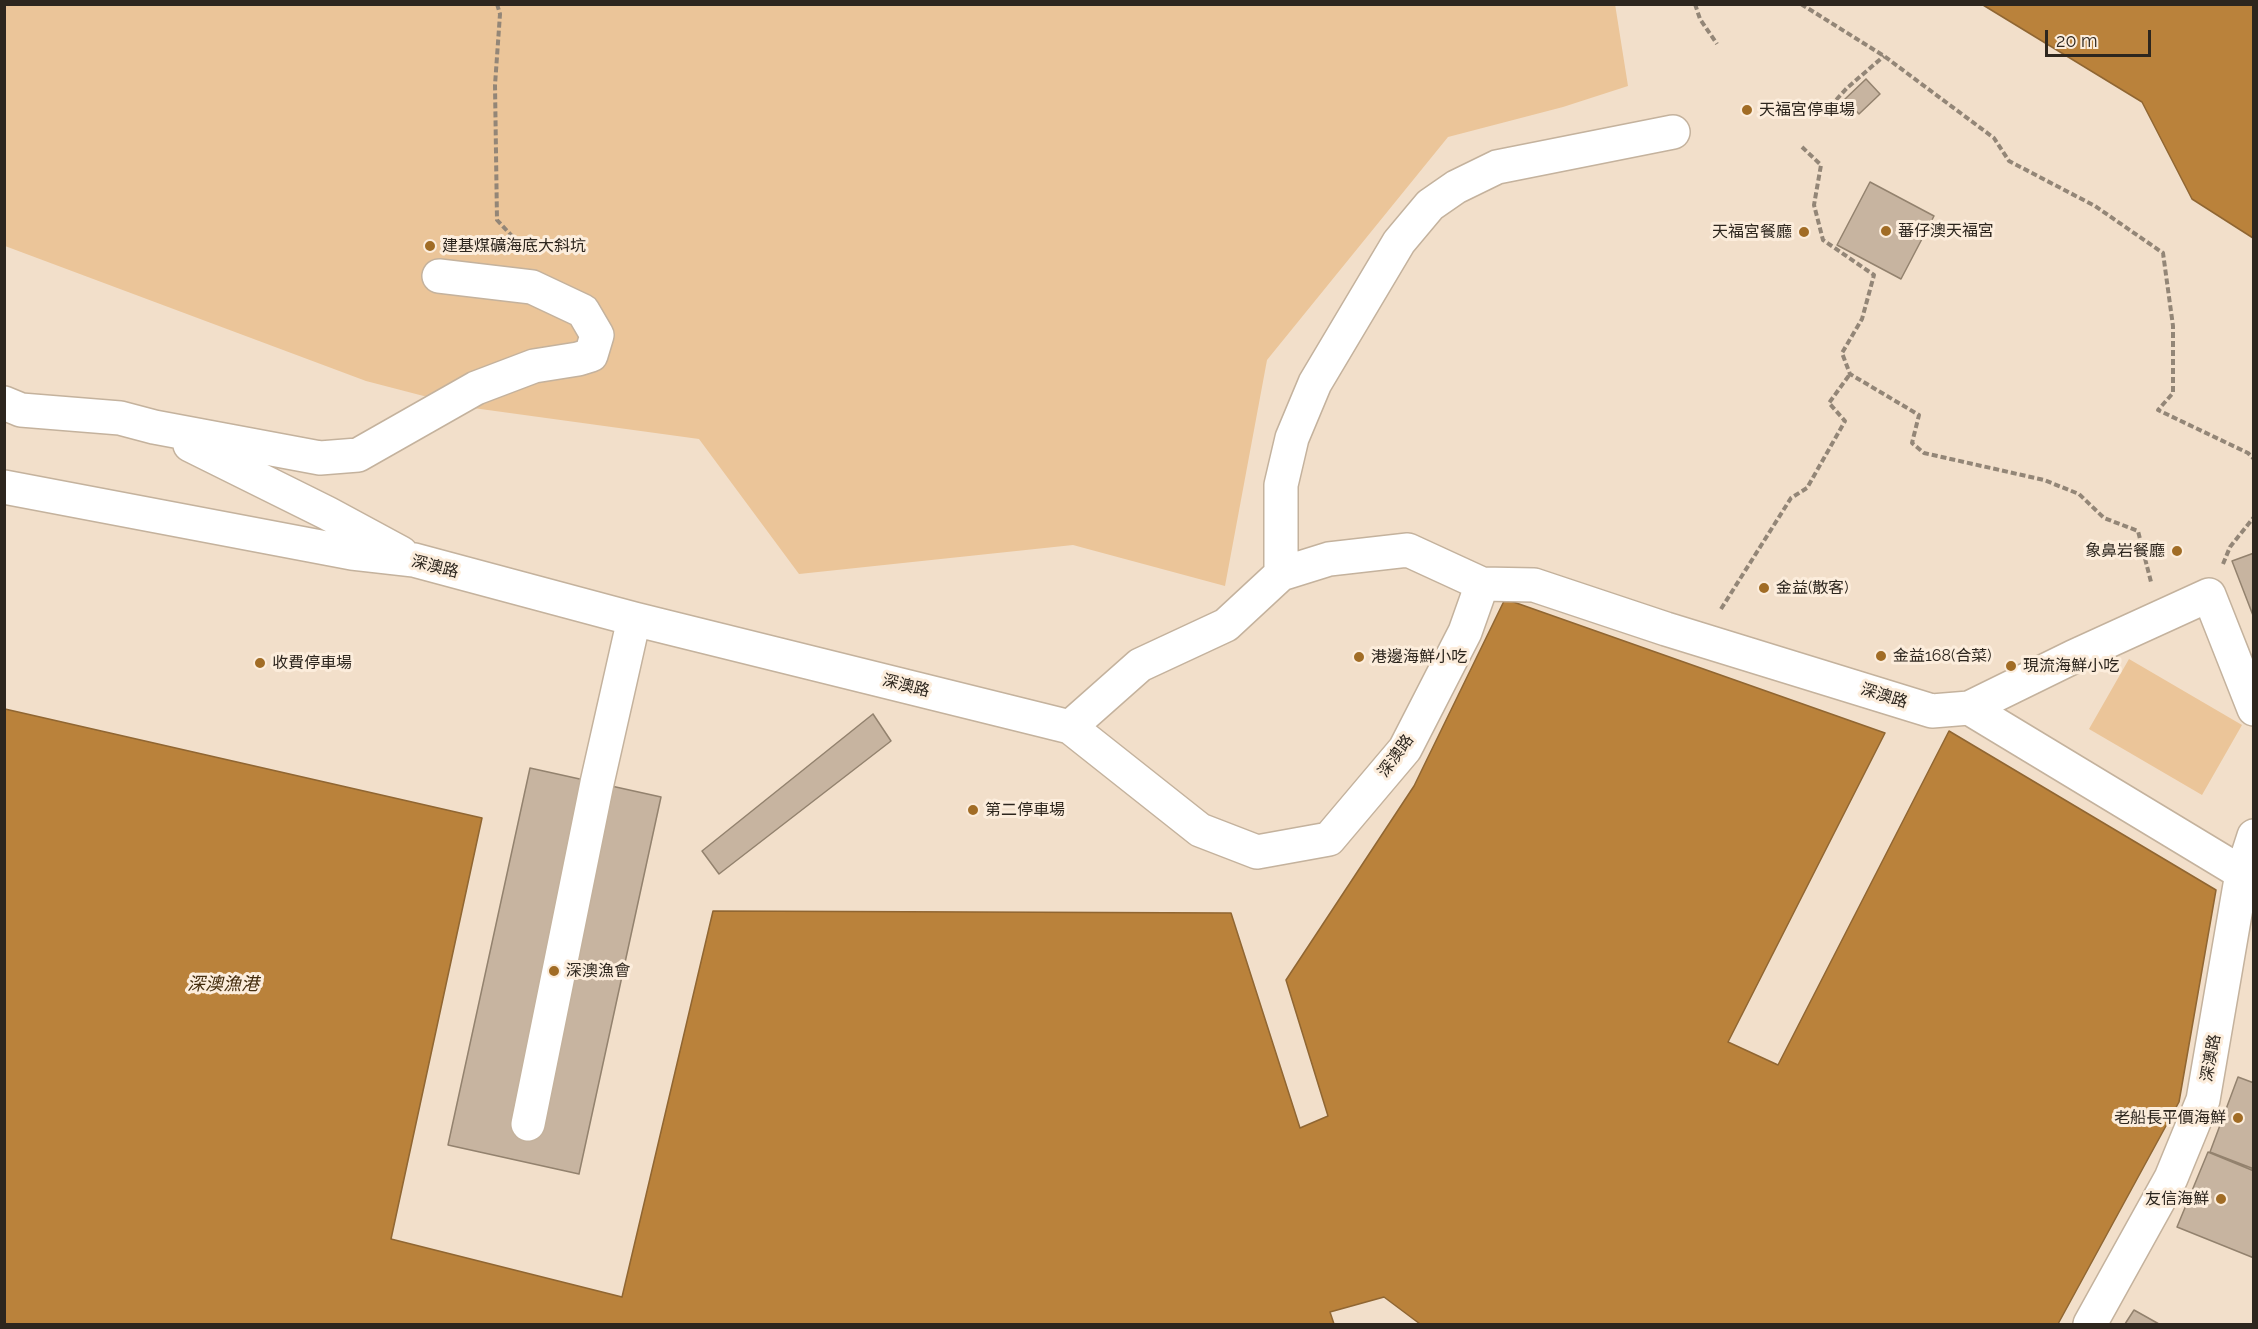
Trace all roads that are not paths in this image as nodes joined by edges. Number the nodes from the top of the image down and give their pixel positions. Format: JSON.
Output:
{"nodes":[{"id":1,"x":1673,"y":132,"type":"dead end"},
{"id":2,"x":439,"y":276,"type":"dead end"},
{"id":3,"x":4,"y":403,"type":"edge"},
{"id":4,"x":154,"y":427,"type":"junction"},
{"id":5,"x":4,"y":487,"type":"edge"},
{"id":6,"x":414,"y":560,"type":"junction"},
{"id":7,"x":1281,"y":574,"type":"junction"},
{"id":8,"x":1482,"y":584,"type":"junction"},
{"id":9,"x":634,"y":619,"type":"junction"},
{"id":10,"x":1969,"y":708,"type":"junction"},
{"id":11,"x":2253,"y":709,"type":"edge"},
{"id":12,"x":1070,"y":727,"type":"junction"},
{"id":13,"x":2253,"y":836,"type":"edge"},
{"id":14,"x":2242,"y":873,"type":"junction"},
{"id":15,"x":528,"y":1124,"type":"dead end"},
{"id":16,"x":2090,"y":1324,"type":"edge"}],
"edges":[{"from":1,"to":7,"type":"street"},
{"from":2,"to":4,"type":"street"},
{"from":3,"to":4,"type":"street"},
{"from":4,"to":6,"type":"street"},
{"from":5,"to":6,"type":"street","name":"深澳路"},
{"from":6,"to":9,"type":"street","name":"深澳路"},
{"from":7,"to":8,"type":"street"},
{"from":7,"to":12,"type":"street"},
{"from":8,"to":10,"type":"street","name":"深澳路"},
{"from":8,"to":12,"type":"street","name":"深澳路"},
{"from":9,"to":12,"type":"street","name":"深澳路"},
{"from":9,"to":15,"type":"street"},
{"from":10,"to":11,"type":"street"},
{"from":10,"to":14,"type":"street"},
{"from":13,"to":14,"type":"street","name":"深澳路"},
{"from":14,"to":16,"type":"street","name":"深澳路"}]}
